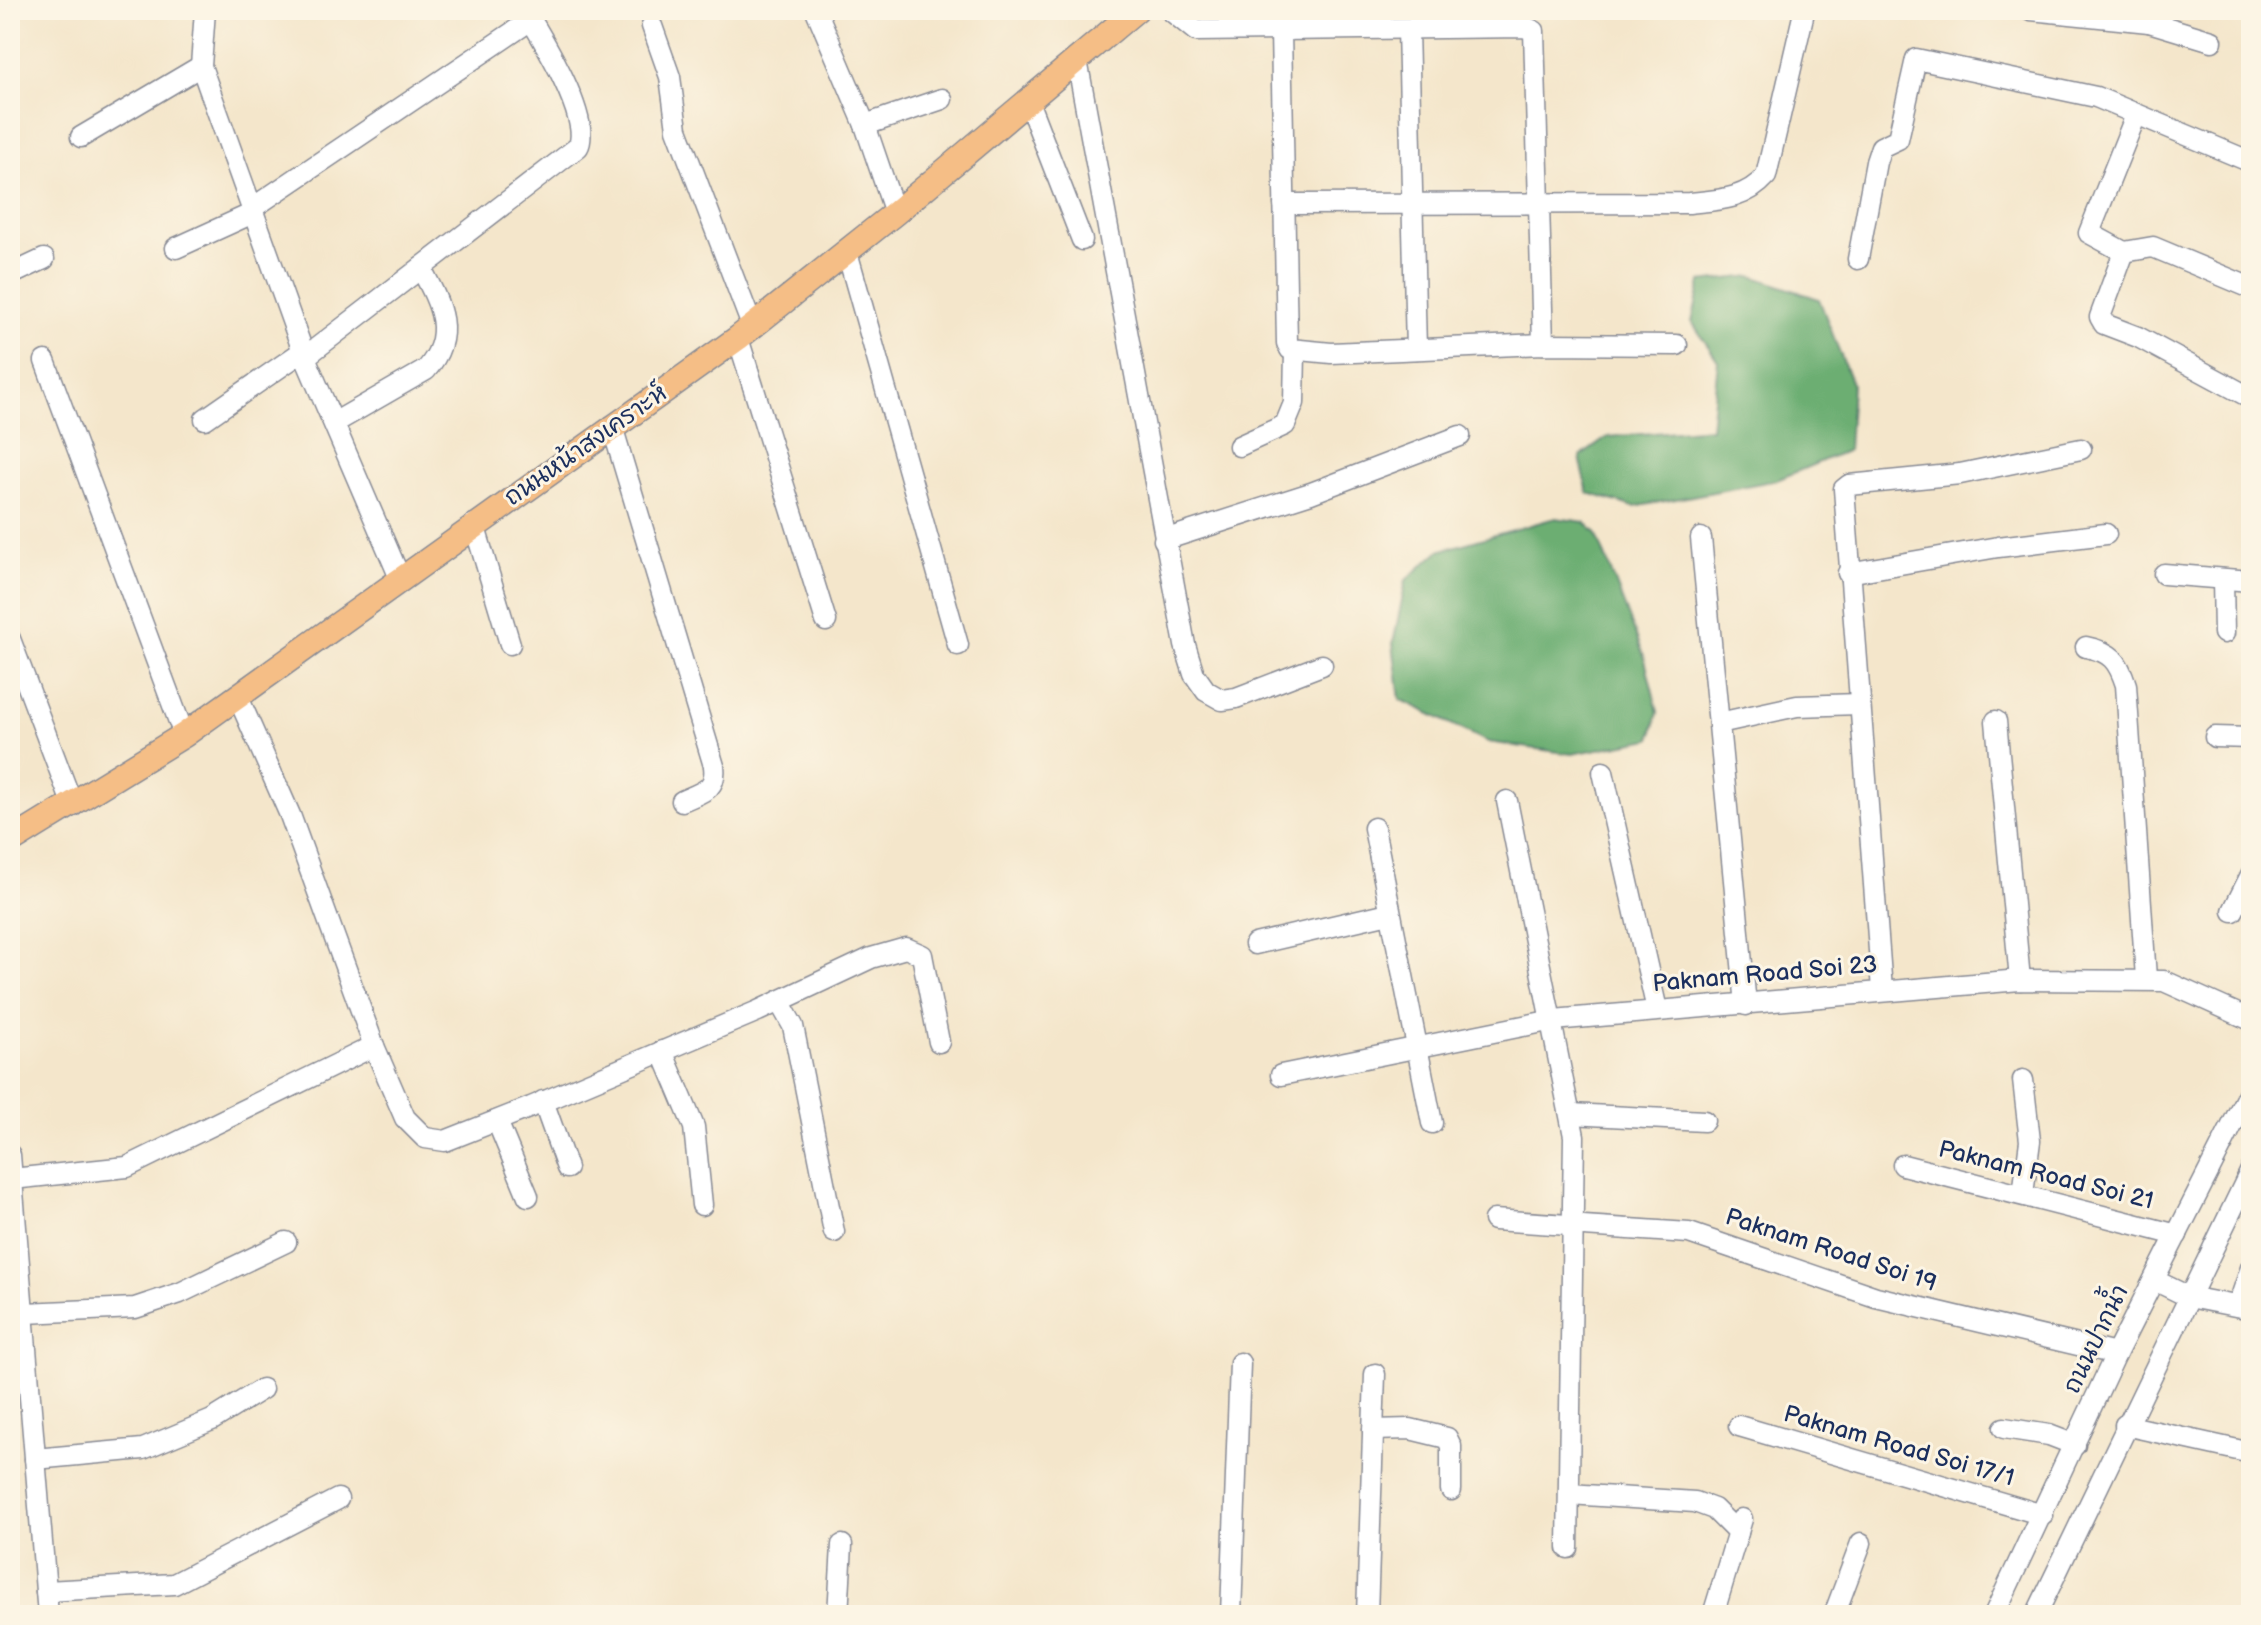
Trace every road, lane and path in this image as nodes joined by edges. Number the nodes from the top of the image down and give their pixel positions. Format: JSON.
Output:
{"nodes":[{"id":1,"x":205,"y":10,"type":"edge"},
{"id":2,"x":816,"y":10,"type":"edge"},
{"id":3,"x":1136,"y":10,"type":"edge"},
{"id":4,"x":1170,"y":10,"type":"edge"},
{"id":5,"x":2031,"y":10,"type":"edge"},
{"id":6,"x":1804,"y":12,"type":"dead end"},
{"id":7,"x":528,"y":15,"type":"edge"},
{"id":8,"x":2144,"y":16,"type":"edge"},
{"id":9,"x":652,"y":26,"type":"dead end"},
{"id":10,"x":1408,"y":29,"type":"junction"},
{"id":11,"x":1281,"y":31,"type":"junction"},
{"id":12,"x":2212,"y":41,"type":"dead end"},
{"id":13,"x":1077,"y":60,"type":"junction"},
{"id":14,"x":201,"y":66,"type":"junction"},
{"id":15,"x":942,"y":99,"type":"dead end"},
{"id":16,"x":1028,"y":101,"type":"junction"},
{"id":17,"x":2136,"y":115,"type":"junction"},
{"id":18,"x":865,"y":125,"type":"junction"},
{"id":19,"x":81,"y":137,"type":"dead end"},
{"id":20,"x":2251,"y":162,"type":"edge"},
{"id":21,"x":1541,"y":201,"type":"junction"},
{"id":22,"x":1284,"y":204,"type":"junction"},
{"id":23,"x":1414,"y":204,"type":"junction"},
{"id":24,"x":252,"y":211,"type":"junction"},
{"id":25,"x":895,"y":213,"type":"junction"},
{"id":26,"x":1082,"y":240,"type":"dead end"},
{"id":27,"x":176,"y":248,"type":"dead end"},
{"id":28,"x":847,"y":252,"type":"junction"},
{"id":29,"x":2124,"y":252,"type":"junction"},
{"id":30,"x":44,"y":259,"type":"dead end"},
{"id":31,"x":1858,"y":259,"type":"dead end"},
{"id":32,"x":421,"y":268,"type":"junction"},
{"id":33,"x":10,"y":275,"type":"edge"},
{"id":34,"x":2251,"y":288,"type":"edge"},
{"id":35,"x":745,"y":332,"type":"junction"},
{"id":36,"x":1543,"y":344,"type":"junction"},
{"id":37,"x":1677,"y":345,"type":"dead end"},
{"id":38,"x":1416,"y":349,"type":"junction"},
{"id":39,"x":1295,"y":351,"type":"junction"},
{"id":40,"x":304,"y":354,"type":"junction"},
{"id":41,"x":45,"y":361,"type":"dead end"},
{"id":42,"x":2251,"y":398,"type":"edge"},
{"id":43,"x":205,"y":419,"type":"dead end"},
{"id":44,"x":334,"y":423,"type":"junction"},
{"id":45,"x":612,"y":426,"type":"junction"},
{"id":46,"x":1460,"y":436,"type":"dead end"},
{"id":47,"x":1239,"y":446,"type":"dead end"},
{"id":48,"x":2081,"y":449,"type":"dead end"},
{"id":49,"x":474,"y":524,"type":"junction"},
{"id":50,"x":2106,"y":534,"type":"dead end"},
{"id":51,"x":1701,"y":538,"type":"dead end"},
{"id":52,"x":1164,"y":540,"type":"junction"},
{"id":53,"x":1848,"y":573,"type":"junction"},
{"id":54,"x":2164,"y":574,"type":"dead end"},
{"id":55,"x":400,"y":578,"type":"junction"},
{"id":56,"x":2223,"y":579,"type":"junction"},
{"id":57,"x":2251,"y":581,"type":"edge"},
{"id":58,"x":826,"y":621,"type":"dead end"},
{"id":59,"x":2224,"y":633,"type":"dead end"},
{"id":60,"x":10,"y":639,"type":"edge"},
{"id":61,"x":510,"y":644,"type":"dead end"},
{"id":62,"x":958,"y":645,"type":"dead end"},
{"id":63,"x":2086,"y":647,"type":"dead end"},
{"id":64,"x":1322,"y":665,"type":"dead end"},
{"id":65,"x":238,"y":697,"type":"junction"},
{"id":66,"x":1859,"y":704,"type":"junction"},
{"id":67,"x":1996,"y":721,"type":"dead end"},
{"id":68,"x":1719,"y":723,"type":"junction"},
{"id":69,"x":184,"y":735,"type":"junction"},
{"id":70,"x":2215,"y":737,"type":"dead end"},
{"id":71,"x":2251,"y":738,"type":"edge"},
{"id":72,"x":1603,"y":772,"type":"dead end"},
{"id":73,"x":682,"y":801,"type":"dead end"},
{"id":74,"x":1507,"y":801,"type":"dead end"},
{"id":75,"x":73,"y":806,"type":"junction"},
{"id":76,"x":1374,"y":828,"type":"dead end"},
{"id":77,"x":10,"y":842,"type":"edge"},
{"id":78,"x":2251,"y":875,"type":"edge"},
{"id":79,"x":2233,"y":911,"type":"dead end"},
{"id":80,"x":1389,"y":913,"type":"junction"},
{"id":81,"x":1255,"y":944,"type":"dead end"},
{"id":82,"x":2146,"y":978,"type":"junction"},
{"id":83,"x":2020,"y":980,"type":"junction"},
{"id":84,"x":1882,"y":990,"type":"junction"},
{"id":85,"x":779,"y":1001,"type":"junction"},
{"id":86,"x":1746,"y":1005,"type":"junction"},
{"id":87,"x":1657,"y":1010,"type":"junction"},
{"id":88,"x":1553,"y":1020,"type":"junction"},
{"id":89,"x":2251,"y":1020,"type":"edge"},
{"id":90,"x":939,"y":1042,"type":"dead end"},
{"id":91,"x":374,"y":1046,"type":"junction"},
{"id":92,"x":1416,"y":1047,"type":"junction"},
{"id":93,"x":662,"y":1051,"type":"junction"},
{"id":94,"x":1281,"y":1075,"type":"dead end"},
{"id":95,"x":2023,"y":1080,"type":"dead end"},
{"id":96,"x":2251,"y":1088,"type":"edge"},
{"id":97,"x":543,"y":1101,"type":"junction"},
{"id":98,"x":1571,"y":1114,"type":"junction"},
{"id":99,"x":497,"y":1121,"type":"junction"},
{"id":100,"x":1704,"y":1121,"type":"dead end"},
{"id":101,"x":1432,"y":1123,"type":"dead end"},
{"id":102,"x":10,"y":1155,"type":"edge"},
{"id":103,"x":1903,"y":1165,"type":"dead end"},
{"id":104,"x":567,"y":1168,"type":"dead end"},
{"id":105,"x":2251,"y":1170,"type":"edge"},
{"id":106,"x":12,"y":1179,"type":"junction"},
{"id":107,"x":2023,"y":1194,"type":"junction"},
{"id":108,"x":528,"y":1196,"type":"dead end"},
{"id":109,"x":702,"y":1205,"type":"dead end"},
{"id":110,"x":1494,"y":1220,"type":"dead end"},
{"id":111,"x":1575,"y":1226,"type":"junction"},
{"id":112,"x":834,"y":1232,"type":"dead end"},
{"id":113,"x":2177,"y":1235,"type":"junction"},
{"id":114,"x":286,"y":1242,"type":"dead end"},
{"id":115,"x":2251,"y":1268,"type":"edge"},
{"id":116,"x":15,"y":1274,"type":"edge"},
{"id":117,"x":2154,"y":1280,"type":"junction"},
{"id":118,"x":2189,"y":1297,"type":"junction"},
{"id":119,"x":2244,"y":1307,"type":"edge"},
{"id":120,"x":25,"y":1313,"type":"junction"},
{"id":121,"x":2116,"y":1354,"type":"junction"},
{"id":122,"x":1240,"y":1363,"type":"dead end"},
{"id":123,"x":1375,"y":1374,"type":"dead end"},
{"id":124,"x":262,"y":1389,"type":"dead end"},
{"id":125,"x":2125,"y":1425,"type":"junction"},
{"id":126,"x":1739,"y":1426,"type":"dead end"},
{"id":127,"x":2004,"y":1428,"type":"dead end"},
{"id":128,"x":1373,"y":1430,"type":"junction"},
{"id":129,"x":2075,"y":1445,"type":"junction"},
{"id":130,"x":2251,"y":1453,"type":"edge"},
{"id":131,"x":35,"y":1459,"type":"junction"},
{"id":132,"x":1451,"y":1490,"type":"dead end"},
{"id":133,"x":1569,"y":1494,"type":"junction"},
{"id":134,"x":338,"y":1499,"type":"dead end"},
{"id":135,"x":2043,"y":1515,"type":"junction"},
{"id":136,"x":1861,"y":1543,"type":"dead end"},
{"id":137,"x":842,"y":1545,"type":"dead end"},
{"id":138,"x":1568,"y":1548,"type":"dead end"},
{"id":139,"x":46,"y":1591,"type":"junction"},
{"id":140,"x":48,"y":1615,"type":"edge"},
{"id":141,"x":838,"y":1615,"type":"edge"},
{"id":142,"x":1231,"y":1615,"type":"edge"},
{"id":143,"x":1367,"y":1615,"type":"edge"},
{"id":144,"x":1713,"y":1615,"type":"edge"},
{"id":145,"x":1834,"y":1615,"type":"edge"},
{"id":146,"x":1994,"y":1615,"type":"edge"},
{"id":147,"x":2036,"y":1615,"type":"edge"}],
"edges":[{"from":1,"to":14,"type":"street"},
{"from":2,"to":18,"type":"street"},
{"from":3,"to":13,"type":"main road","name":"ถนนหน้าสงเคราะห์"},
{"from":4,"to":11,"type":"street"},
{"from":5,"to":8,"type":"street"},
{"from":6,"to":21,"type":"street"},
{"from":7,"to":24,"type":"street"},
{"from":7,"to":32,"type":"street"},
{"from":8,"to":12,"type":"street"},
{"from":9,"to":35,"type":"street"},
{"from":10,"to":11,"type":"street"},
{"from":10,"to":21,"type":"street"},
{"from":10,"to":23,"type":"street"},
{"from":11,"to":22,"type":"street"},
{"from":13,"to":16,"type":"main road","name":"ถนนหน้าสงเคราะห์"},
{"from":13,"to":52,"type":"street"},
{"from":14,"to":19,"type":"street"},
{"from":14,"to":24,"type":"street"},
{"from":15,"to":18,"type":"street"},
{"from":16,"to":25,"type":"main road","name":"ถนนหน้าสงเคราะห์"},
{"from":16,"to":26,"type":"street"},
{"from":17,"to":20,"type":"street"},
{"from":17,"to":29,"type":"street"},
{"from":17,"to":31,"type":"street"},
{"from":18,"to":25,"type":"street"},
{"from":21,"to":23,"type":"street"},
{"from":21,"to":36,"type":"street"},
{"from":22,"to":23,"type":"street"},
{"from":22,"to":39,"type":"street"},
{"from":23,"to":38,"type":"street"},
{"from":24,"to":27,"type":"street"},
{"from":24,"to":40,"type":"street"},
{"from":25,"to":28,"type":"main road","name":"ถนนหน้าสงเคราะห์"},
{"from":28,"to":35,"type":"main road","name":"ถนนหน้าสงเคราะห์"},
{"from":28,"to":62,"type":"street"},
{"from":29,"to":34,"type":"street"},
{"from":29,"to":42,"type":"street"},
{"from":30,"to":33,"type":"street"},
{"from":32,"to":40,"type":"street"},
{"from":32,"to":44,"type":"street"},
{"from":35,"to":45,"type":"main road","name":"ถนนหน้าสงเคราะห์"},
{"from":35,"to":58,"type":"street"},
{"from":36,"to":37,"type":"street"},
{"from":36,"to":38,"type":"street"},
{"from":38,"to":39,"type":"street"},
{"from":39,"to":47,"type":"street"},
{"from":40,"to":43,"type":"street"},
{"from":40,"to":44,"type":"street"},
{"from":41,"to":69,"type":"street"},
{"from":44,"to":55,"type":"street"},
{"from":45,"to":49,"type":"main road","name":"ถนนหน้าสงเคราะห์"},
{"from":45,"to":73,"type":"street"},
{"from":46,"to":52,"type":"street"},
{"from":48,"to":53,"type":"street"},
{"from":49,"to":55,"type":"main road","name":"ถนนหน้าสงเคราะห์"},
{"from":49,"to":61,"type":"street"},
{"from":50,"to":53,"type":"street"},
{"from":51,"to":68,"type":"street"},
{"from":52,"to":64,"type":"street"},
{"from":53,"to":66,"type":"street"},
{"from":54,"to":56,"type":"street"},
{"from":55,"to":65,"type":"main road","name":"ถนนหน้าสงเคราะห์"},
{"from":56,"to":57,"type":"street"},
{"from":56,"to":59,"type":"street"},
{"from":60,"to":75,"type":"street"},
{"from":63,"to":82,"type":"street"},
{"from":65,"to":69,"type":"main road","name":"ถนนหน้าสงเคราะห์"},
{"from":65,"to":91,"type":"street"},
{"from":66,"to":68,"type":"street"},
{"from":66,"to":84,"type":"street"},
{"from":67,"to":83,"type":"street"},
{"from":68,"to":86,"type":"street"},
{"from":69,"to":75,"type":"main road","name":"ถนนหน้าสงเคราะห์"},
{"from":70,"to":71,"type":"street"},
{"from":72,"to":87,"type":"street"},
{"from":74,"to":88,"type":"street"},
{"from":75,"to":77,"type":"main road","name":"ถนนหน้าสงเคราะห์"},
{"from":76,"to":80,"type":"street"},
{"from":78,"to":79,"type":"street"},
{"from":80,"to":81,"type":"street"},
{"from":80,"to":92,"type":"street"},
{"from":82,"to":83,"type":"street","name":"Paknam Road Soi 23"},
{"from":82,"to":89,"type":"street","name":"Paknam Road Soi 23"},
{"from":83,"to":84,"type":"street","name":"Paknam Road Soi 23"},
{"from":84,"to":86,"type":"street","name":"Paknam Road Soi 23"},
{"from":85,"to":90,"type":"street"},
{"from":85,"to":93,"type":"street"},
{"from":85,"to":112,"type":"street"},
{"from":86,"to":87,"type":"street","name":"Paknam Road Soi 23"},
{"from":87,"to":88,"type":"street","name":"Paknam Road Soi 23"},
{"from":88,"to":92,"type":"street","name":"Paknam Road Soi 23"},
{"from":88,"to":98,"type":"street"},
{"from":91,"to":99,"type":"street"},
{"from":91,"to":106,"type":"street"},
{"from":92,"to":94,"type":"street","name":"Paknam Road Soi 23"},
{"from":92,"to":101,"type":"street"},
{"from":93,"to":97,"type":"street"},
{"from":93,"to":109,"type":"street"},
{"from":95,"to":107,"type":"street"},
{"from":96,"to":113,"type":"street","name":"ถนนปากน้ำ"},
{"from":97,"to":99,"type":"street"},
{"from":97,"to":104,"type":"street"},
{"from":98,"to":100,"type":"street"},
{"from":98,"to":111,"type":"street"},
{"from":99,"to":108,"type":"street"},
{"from":102,"to":106,"type":"street"},
{"from":103,"to":107,"type":"street","name":"Paknam Road Soi 21"},
{"from":105,"to":118,"type":"street"},
{"from":106,"to":116,"type":"street"},
{"from":107,"to":113,"type":"street","name":"Paknam Road Soi 21"},
{"from":110,"to":111,"type":"street","name":"Paknam Road Soi 19"},
{"from":111,"to":121,"type":"street","name":"Paknam Road Soi 19"},
{"from":111,"to":133,"type":"street"},
{"from":113,"to":117,"type":"street","name":"ถนนปากน้ำ"},
{"from":114,"to":120,"type":"street"},
{"from":115,"to":119,"type":"street"},
{"from":116,"to":120,"type":"street"},
{"from":117,"to":118,"type":"street"},
{"from":117,"to":121,"type":"street","name":"ถนนปากน้ำ"},
{"from":118,"to":119,"type":"street"},
{"from":118,"to":125,"type":"street"},
{"from":120,"to":131,"type":"street"},
{"from":121,"to":129,"type":"street","name":"ถนนปากน้ำ"},
{"from":122,"to":142,"type":"street"},
{"from":123,"to":128,"type":"street"},
{"from":124,"to":131,"type":"street"},
{"from":125,"to":130,"type":"street"},
{"from":125,"to":147,"type":"street"},
{"from":126,"to":135,"type":"street","name":"Paknam Road Soi 17/1"},
{"from":127,"to":129,"type":"street"},
{"from":128,"to":132,"type":"street"},
{"from":128,"to":143,"type":"street"},
{"from":129,"to":135,"type":"street","name":"ถนนปากน้ำ"},
{"from":131,"to":139,"type":"street"},
{"from":133,"to":138,"type":"street"},
{"from":133,"to":144,"type":"street"},
{"from":134,"to":139,"type":"street"},
{"from":135,"to":146,"type":"street","name":"ถนนปากน้ำ"},
{"from":136,"to":145,"type":"street"},
{"from":137,"to":141,"type":"street"},
{"from":139,"to":140,"type":"street"}]}
